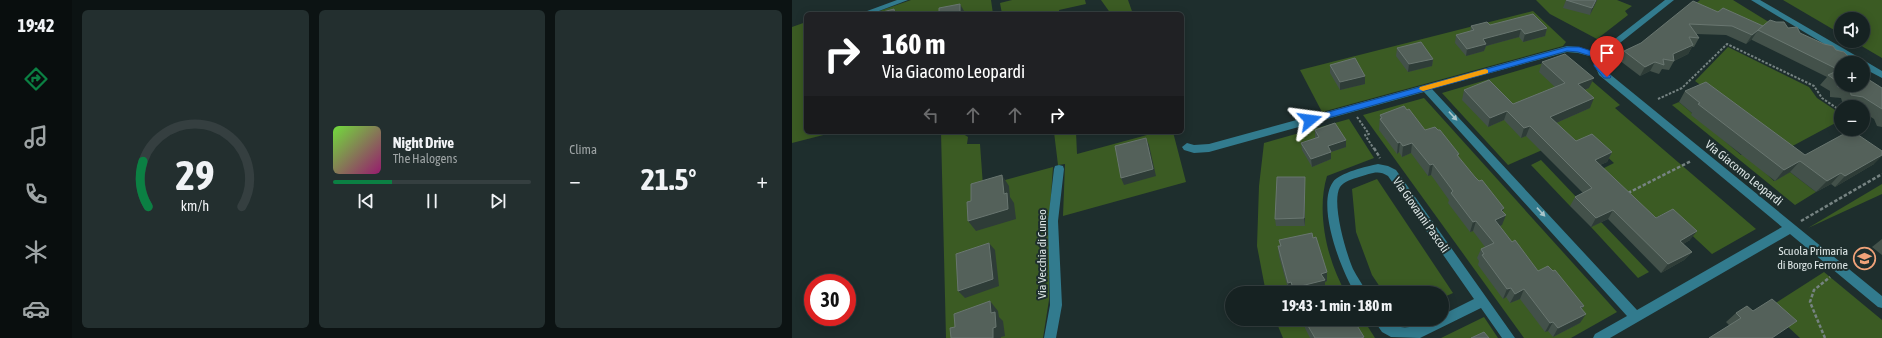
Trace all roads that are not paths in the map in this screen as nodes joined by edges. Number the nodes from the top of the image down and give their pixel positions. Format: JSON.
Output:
{"nodes":[{"id":1,"x":904,"y":0,"type":"edge"},
{"id":2,"x":1670,"y":0,"type":"edge"},
{"id":3,"x":1755,"y":0,"type":"edge"},
{"id":4,"x":869,"y":12,"type":"edge"},
{"id":5,"x":1850,"y":56,"type":"edge"},
{"id":6,"x":1597,"y":58,"type":"junction"},
{"id":7,"x":1870,"y":68,"type":"edge"},
{"id":8,"x":1882,"y":75,"type":"edge"},
{"id":9,"x":1426,"y":88,"type":"junction"},
{"id":10,"x":1187,"y":147,"type":"dead end"},
{"id":11,"x":1059,"y":169,"type":"dead end"},
{"id":12,"x":1790,"y":228,"type":"junction"},
{"id":13,"x":1357,"y":286,"type":"edge"},
{"id":14,"x":1482,"y":301,"type":"junction"},
{"id":15,"x":1882,"y":303,"type":"edge"},
{"id":16,"x":1636,"y":317,"type":"junction"},
{"id":17,"x":1449,"y":318,"type":"edge"},
{"id":18,"x":1385,"y":326,"type":"edge"},
{"id":19,"x":1432,"y":326,"type":"edge"},
{"id":20,"x":1050,"y":338,"type":"edge"},
{"id":21,"x":1509,"y":338,"type":"edge"},
{"id":22,"x":1599,"y":338,"type":"edge"}],
"edges":[{"from":1,"to":4,"type":"street"},
{"from":2,"to":6,"type":"street"},
{"from":3,"to":5,"type":"street"},
{"from":6,"to":9,"type":"street"},
{"from":6,"to":12,"type":"street","name":"Via Giacomo Leopardi"},
{"from":7,"to":8,"type":"street"},
{"from":9,"to":10,"type":"street"},
{"from":9,"to":16,"type":"street","one_way":true},
{"from":11,"to":20,"type":"street","name":"Via Vecchia di Cuneo"},
{"from":12,"to":15,"type":"street","name":"Via Giacomo Leopardi"},
{"from":12,"to":16,"type":"street"},
{"from":13,"to":14,"type":"street","name":"Via Giovanni Pascoli"},
{"from":14,"to":17,"type":"street"},
{"from":14,"to":21,"type":"street","name":"Via Giovanni Pascoli"},
{"from":16,"to":22,"type":"street"},
{"from":18,"to":19,"type":"street"}]}
